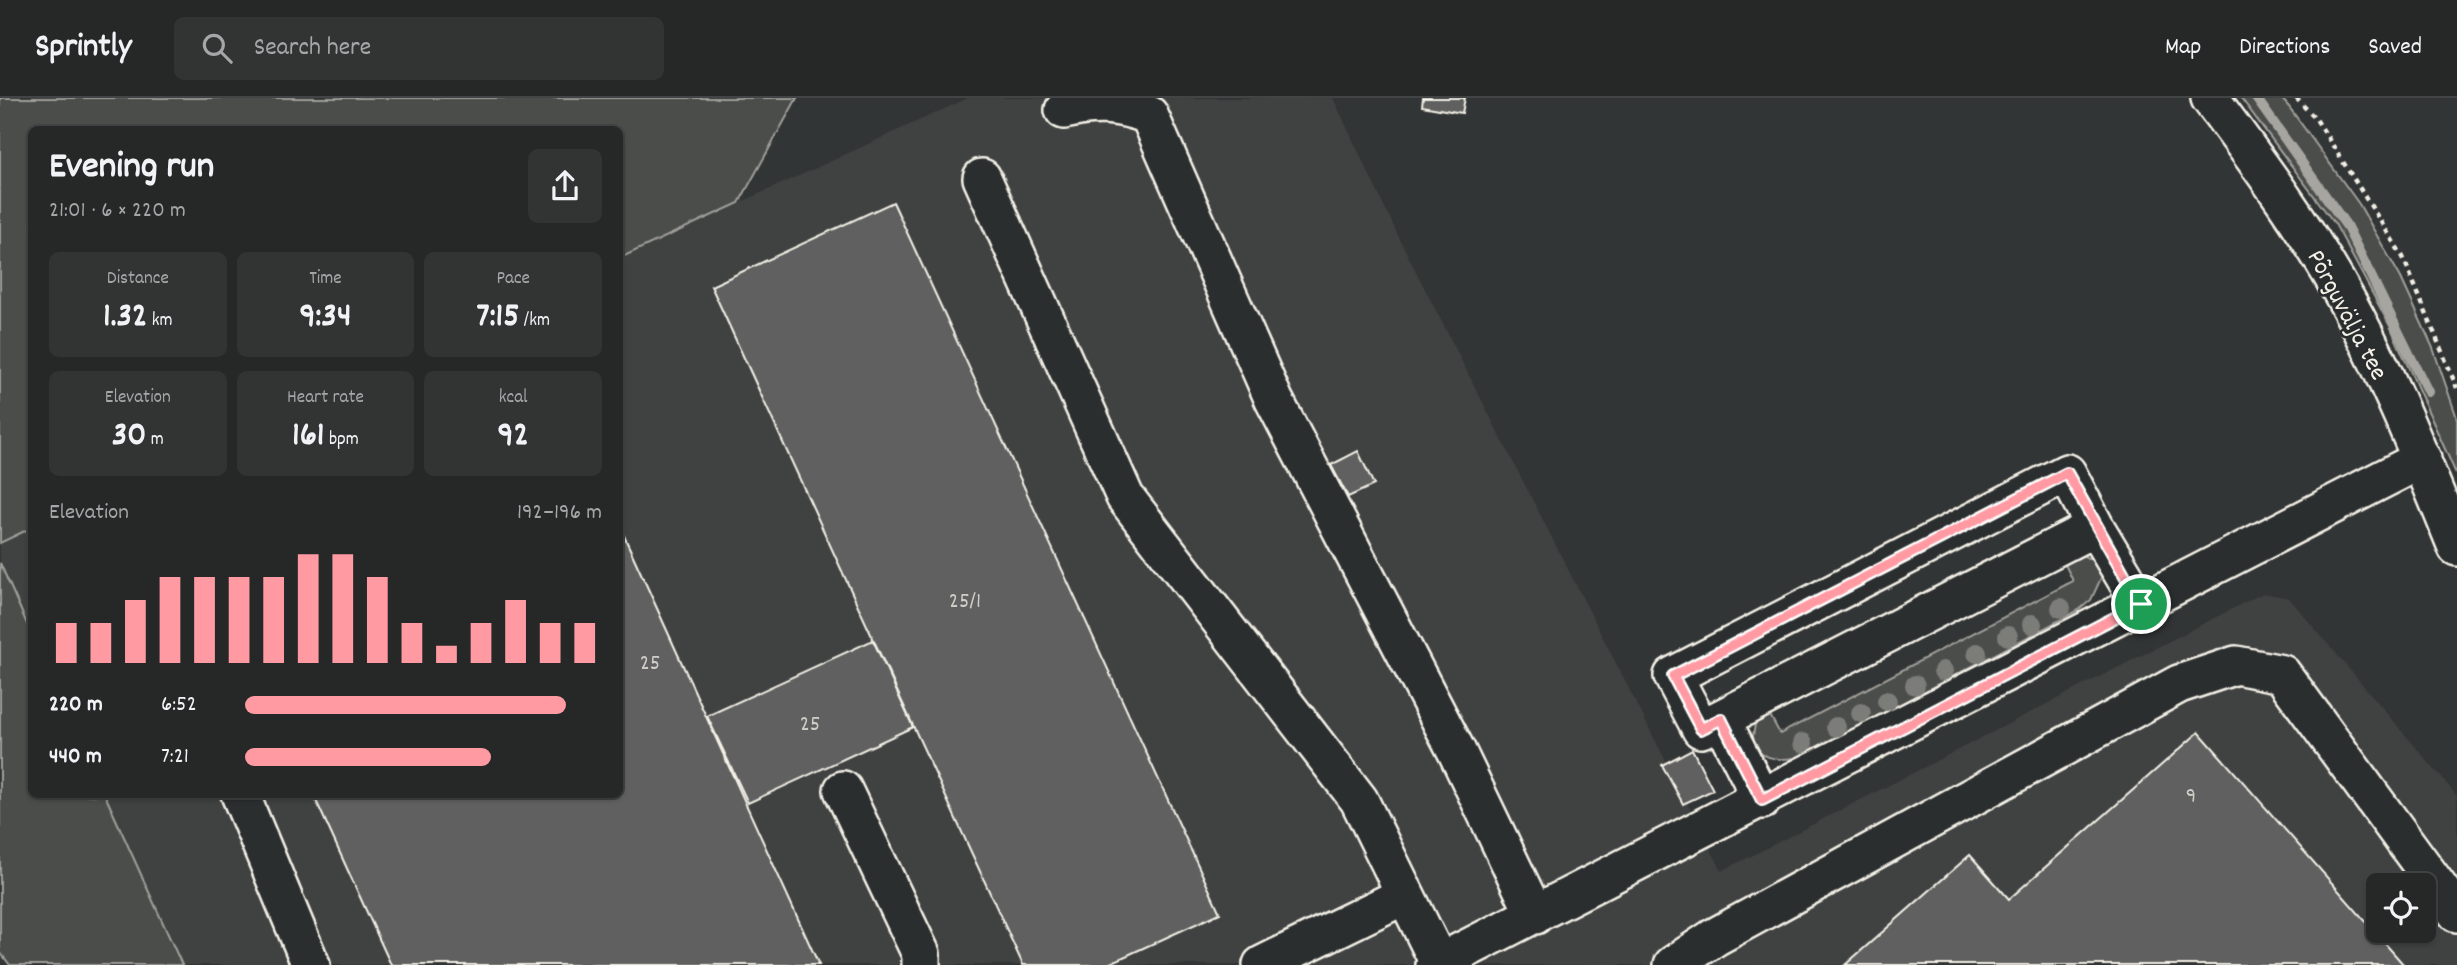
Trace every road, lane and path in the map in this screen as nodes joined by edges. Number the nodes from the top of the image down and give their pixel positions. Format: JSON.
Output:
{"nodes":[{"id":1,"x":2210,"y":98,"type":"edge"},
{"id":2,"x":2296,"y":98,"type":"edge"},
{"id":3,"x":1064,"y":110,"type":"dead end"},
{"id":4,"x":982,"y":178,"type":"dead end"},
{"id":5,"x":2457,"y":388,"type":"edge"},
{"id":6,"x":2422,"y":459,"type":"junction"},
{"id":7,"x":2095,"y":527,"type":"junction"},
{"id":8,"x":2457,"y":547,"type":"edge"},
{"id":9,"x":2141,"y":604,"type":"junction"},
{"id":10,"x":1721,"y":719,"type":"junction"},
{"id":11,"x":844,"y":790,"type":"dead end"},
{"id":12,"x":242,"y":798,"type":"edge"},
{"id":13,"x":1762,"y":800,"type":"junction"},
{"id":14,"x":1405,"y":895,"type":"junction"},
{"id":15,"x":2457,"y":913,"type":"edge"},
{"id":16,"x":1535,"y":915,"type":"junction"},
{"id":17,"x":1437,"y":964,"type":"edge"},
{"id":18,"x":311,"y":965,"type":"edge"},
{"id":19,"x":921,"y":965,"type":"edge"},
{"id":20,"x":1262,"y":965,"type":"edge"},
{"id":21,"x":1673,"y":965,"type":"edge"}],
"edges":[{"from":1,"to":6,"type":"street","name":"Põrguvälja tee"},
{"from":2,"to":5,"type":"path"},
{"from":3,"to":16,"type":"street"},
{"from":4,"to":14,"type":"street"},
{"from":6,"to":8,"type":"street","name":"Põrguvälja tee"},
{"from":6,"to":9,"type":"street"},
{"from":7,"to":9,"type":"street"},
{"from":7,"to":10,"type":"street"},
{"from":7,"to":10,"type":"street"},
{"from":9,"to":13,"type":"street"},
{"from":10,"to":13,"type":"street"},
{"from":11,"to":19,"type":"street"},
{"from":12,"to":18,"type":"street"},
{"from":13,"to":16,"type":"street"},
{"from":14,"to":17,"type":"street"},
{"from":14,"to":20,"type":"street"},
{"from":15,"to":21,"type":"street"},
{"from":16,"to":17,"type":"street"}]}
